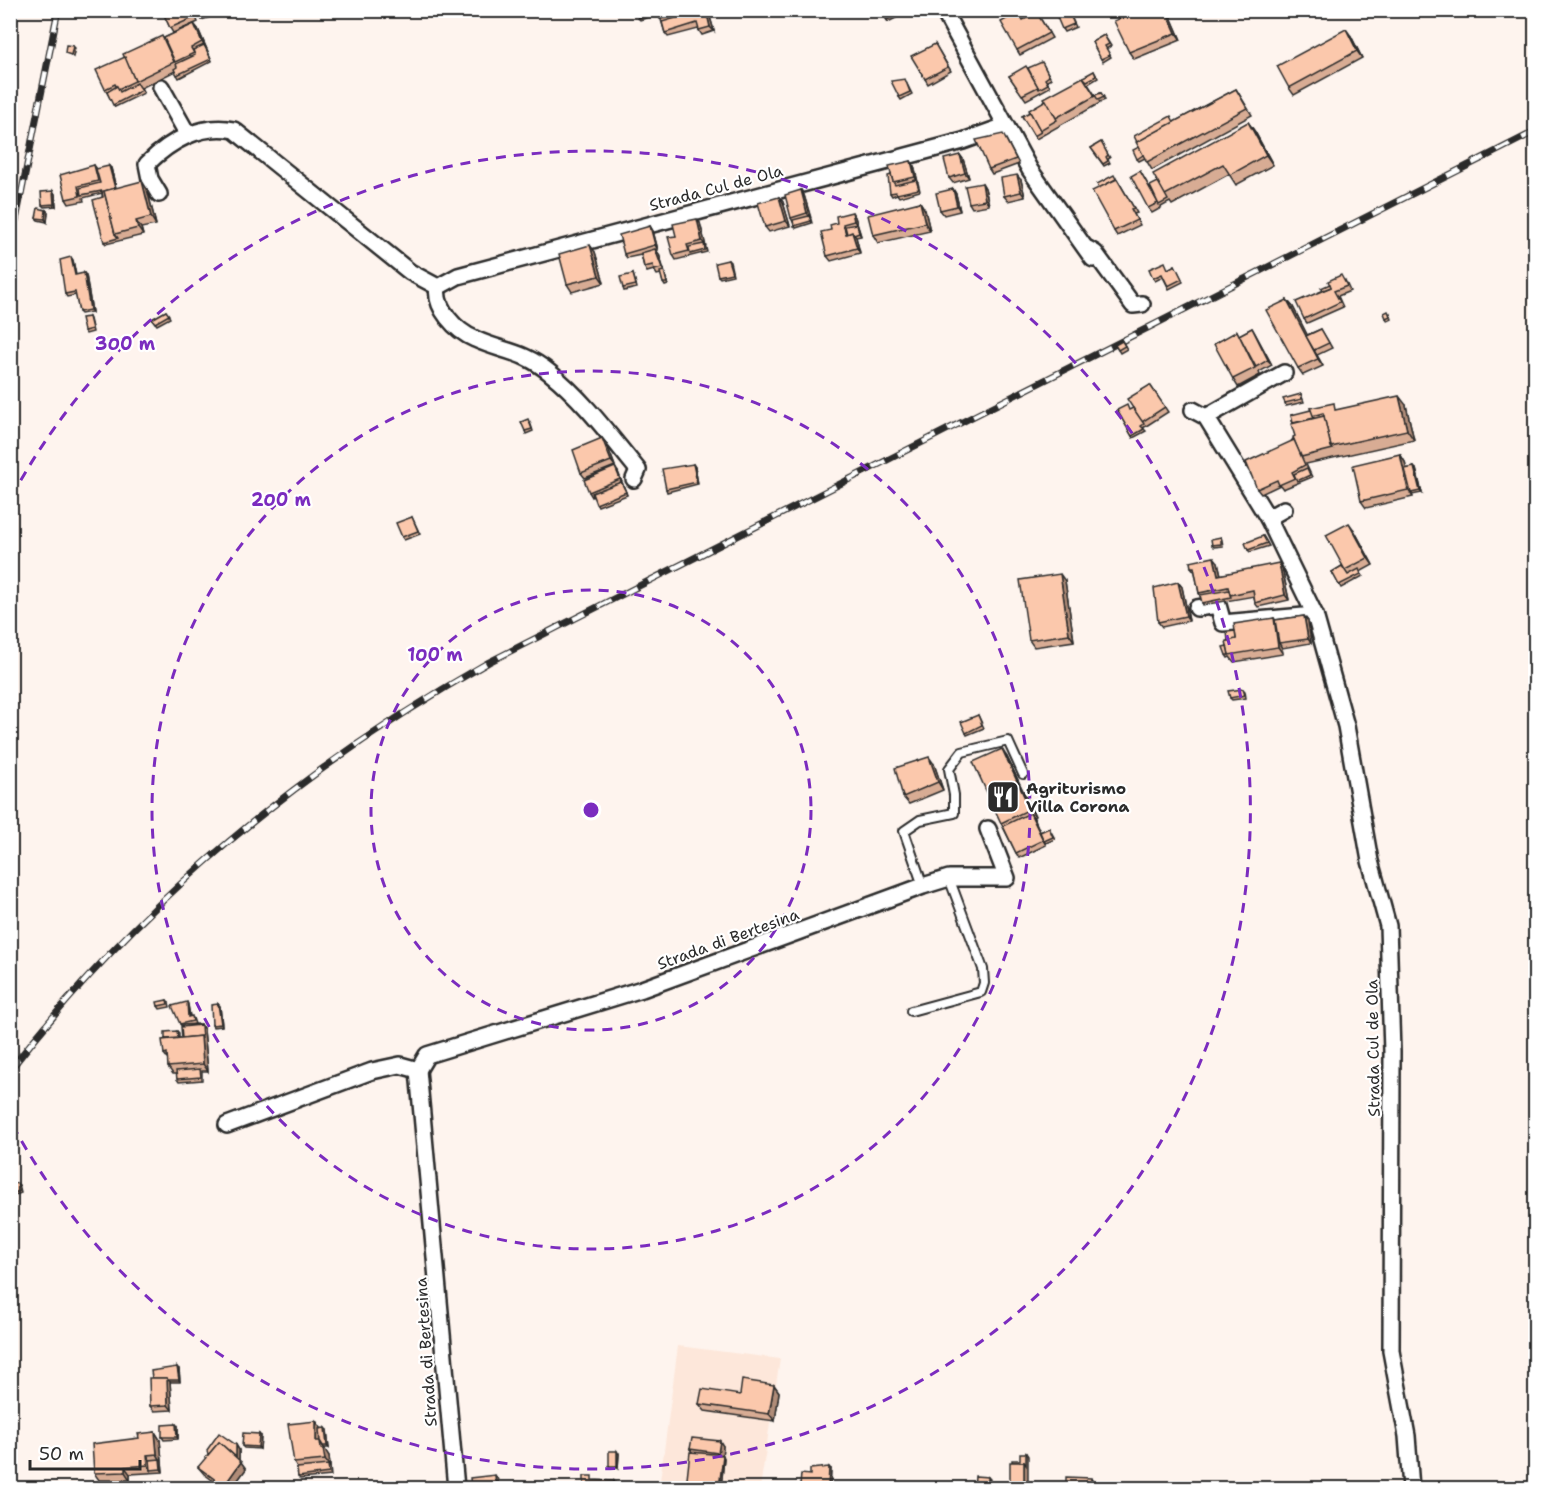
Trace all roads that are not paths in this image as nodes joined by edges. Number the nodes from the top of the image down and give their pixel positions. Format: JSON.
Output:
{"nodes":[{"id":1,"x":943,"y":10,"type":"edge"},
{"id":2,"x":160,"y":87,"type":"dead end"},
{"id":3,"x":1005,"y":126,"type":"junction"},
{"id":4,"x":188,"y":135,"type":"junction"},
{"id":5,"x":159,"y":194,"type":"dead end"},
{"id":6,"x":438,"y":287,"type":"junction"},
{"id":7,"x":1142,"y":304,"type":"dead end"},
{"id":8,"x":1284,"y":373,"type":"dead end"},
{"id":9,"x":634,"y":479,"type":"dead end"},
{"id":10,"x":1284,"y":509,"type":"dead end"},
{"id":11,"x":1268,"y":518,"type":"junction"},
{"id":12,"x":1197,"y":608,"type":"dead end"},
{"id":13,"x":1315,"y":615,"type":"junction"},
{"id":14,"x":1023,"y":774,"type":"dead end"},
{"id":15,"x":988,"y":829,"type":"dead end"},
{"id":16,"x":949,"y":878,"type":"junction"},
{"id":17,"x":923,"y":886,"type":"junction"},
{"id":18,"x":911,"y":1011,"type":"dead end"},
{"id":19,"x":418,"y":1070,"type":"junction"},
{"id":20,"x":227,"y":1125,"type":"dead end"},
{"id":21,"x":456,"y":1488,"type":"edge"},
{"id":22,"x":1411,"y":1488,"type":"edge"}],
"edges":[{"from":1,"to":3,"type":"street"},
{"from":2,"to":4,"type":"street"},
{"from":3,"to":6,"type":"street","name":"Strada Cul de Ola"},
{"from":3,"to":7,"type":"street"},
{"from":4,"to":5,"type":"street"},
{"from":4,"to":6,"type":"street"},
{"from":6,"to":9,"type":"street"},
{"from":8,"to":11,"type":"street","name":"Strada Cul de Ola"},
{"from":10,"to":11,"type":"street"},
{"from":11,"to":13,"type":"street","name":"Strada Cul de Ola"},
{"from":12,"to":13,"type":"street"},
{"from":13,"to":22,"type":"street","name":"Strada Cul de Ola"},
{"from":14,"to":17,"type":"lane"},
{"from":15,"to":16,"type":"street","name":"Strada di Bertesina"},
{"from":16,"to":17,"type":"street","name":"Strada di Bertesina"},
{"from":16,"to":18,"type":"lane"},
{"from":17,"to":19,"type":"street","name":"Strada di Bertesina"},
{"from":19,"to":20,"type":"street"},
{"from":19,"to":21,"type":"street","name":"Strada di Bertesina"}]}
